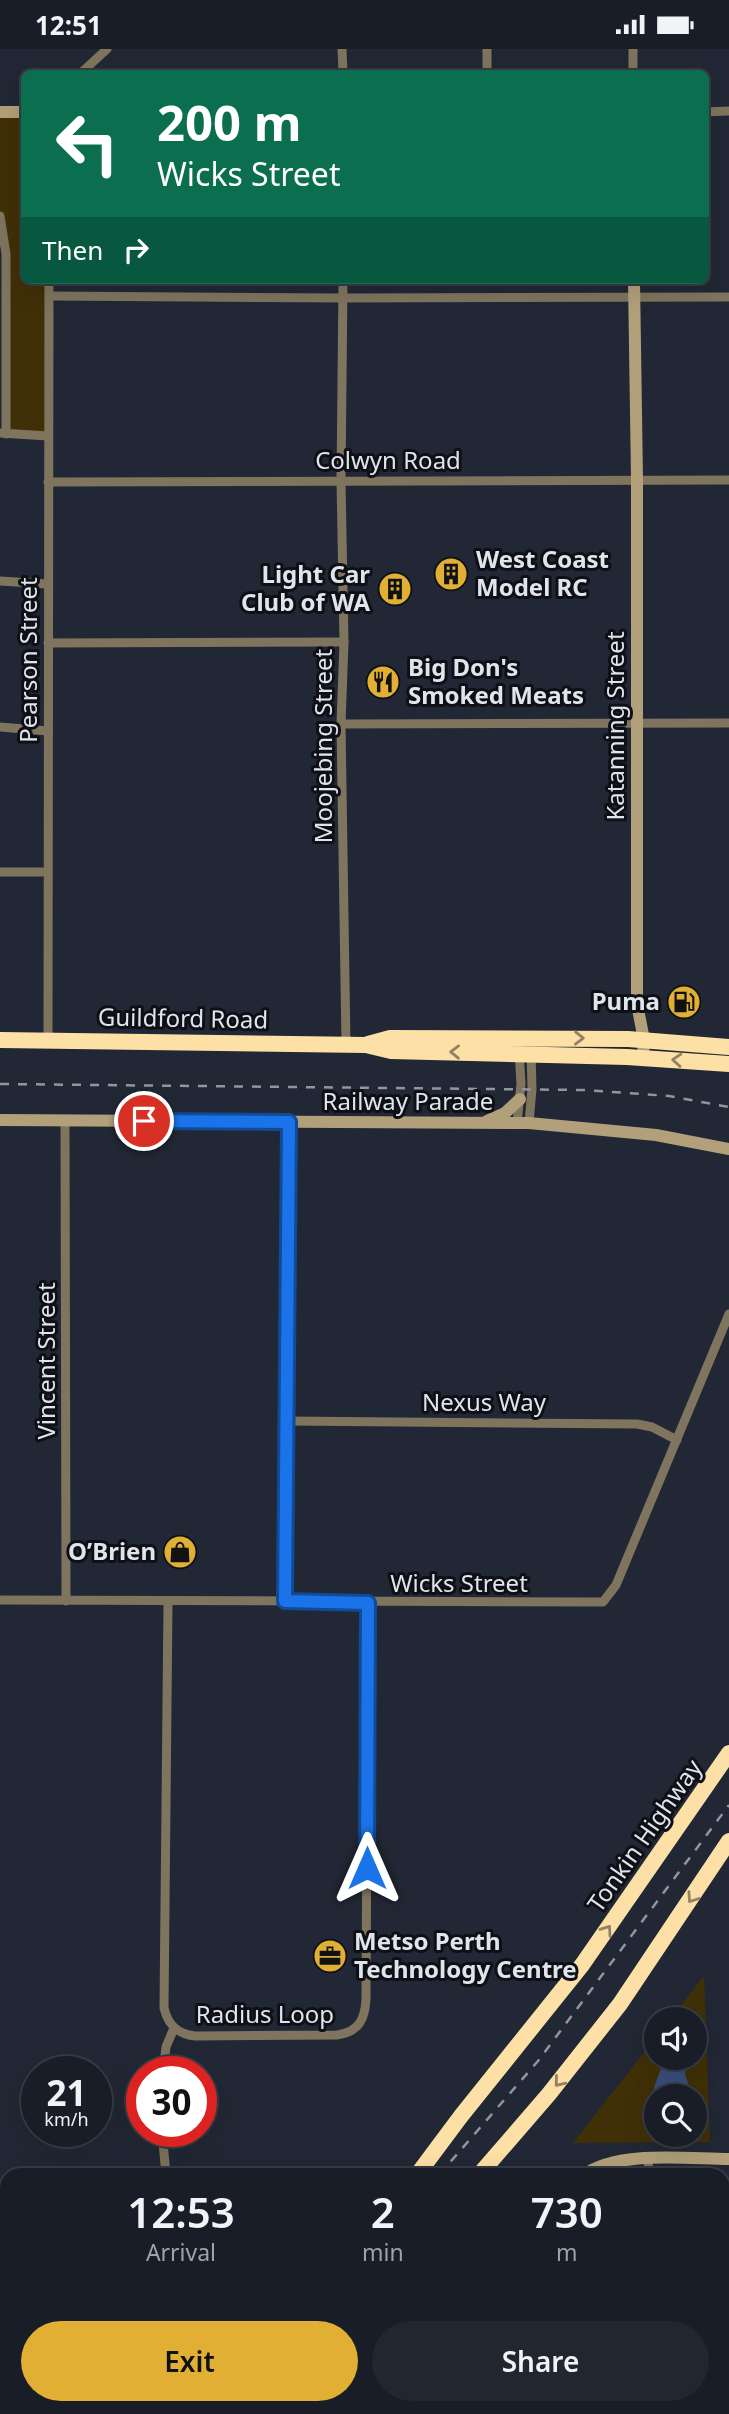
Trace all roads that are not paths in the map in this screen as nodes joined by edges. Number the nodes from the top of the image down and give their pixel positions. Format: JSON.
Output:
{"nodes":[{"id":1,"x":107,"y":49,"type":"edge"},
{"id":2,"x":342,"y":49,"type":"edge"},
{"id":3,"x":487,"y":49,"type":"edge"},
{"id":4,"x":634,"y":49,"type":"edge"},
{"id":5,"x":85,"y":70,"type":"edge"},
{"id":6,"x":342,"y":70,"type":"edge"},
{"id":7,"x":487,"y":70,"type":"edge"},
{"id":8,"x":634,"y":70,"type":"edge"},
{"id":9,"x":21,"y":111,"type":"edge"},
{"id":10,"x":709,"y":111,"type":"edge"},
{"id":11,"x":729,"y":111,"type":"edge"},
{"id":12,"x":0,"y":112,"type":"edge"},
{"id":13,"x":0,"y":216,"type":"edge"},
{"id":14,"x":49,"y":284,"type":"edge"},
{"id":15,"x":343,"y":284,"type":"edge"},
{"id":16,"x":634,"y":284,"type":"edge"},
{"id":17,"x":49,"y":296,"type":"junction"},
{"id":18,"x":634,"y":297,"type":"junction"},
{"id":19,"x":729,"y":297,"type":"edge"},
{"id":20,"x":343,"y":298,"type":"junction"},
{"id":21,"x":3,"y":434,"type":"edge"},
{"id":22,"x":48,"y":436,"type":"junction"},
{"id":23,"x":637,"y":480,"type":"junction"},
{"id":24,"x":729,"y":480,"type":"edge"},
{"id":25,"x":341,"y":481,"type":"junction"},
{"id":26,"x":48,"y":482,"type":"junction"},
{"id":27,"x":0,"y":581,"type":"edge"},
{"id":28,"x":47,"y":584,"type":"junction"},
{"id":29,"x":344,"y":642,"type":"junction"},
{"id":30,"x":48,"y":643,"type":"junction"},
{"id":31,"x":637,"y":723,"type":"junction"},
{"id":32,"x":729,"y":723,"type":"edge"},
{"id":33,"x":341,"y":724,"type":"junction"},
{"id":34,"x":0,"y":727,"type":"edge"},
{"id":35,"x":48,"y":731,"type":"junction"},
{"id":36,"x":0,"y":872,"type":"edge"},
{"id":37,"x":48,"y":872,"type":"junction"},
{"id":38,"x":636,"y":1039,"type":"junction"},
{"id":39,"x":0,"y":1040,"type":"edge"},
{"id":40,"x":48,"y":1041,"type":"junction"},
{"id":41,"x":346,"y":1045,"type":"junction"},
{"id":42,"x":525,"y":1046,"type":"junction"},
{"id":43,"x":729,"y":1047,"type":"edge"},
{"id":44,"x":635,"y":1058,"type":"junction"},
{"id":45,"x":729,"y":1064,"type":"edge"},
{"id":46,"x":520,"y":1099,"type":"junction"},
{"id":47,"x":0,"y":1120,"type":"edge"},
{"id":48,"x":65,"y":1121,"type":"junction"},
{"id":49,"x":289,"y":1122,"type":"junction"},
{"id":50,"x":484,"y":1123,"type":"junction"},
{"id":51,"x":523,"y":1123,"type":"junction"},
{"id":52,"x":729,"y":1149,"type":"edge"},
{"id":53,"x":729,"y":1314,"type":"edge"},
{"id":54,"x":286,"y":1421,"type":"junction"},
{"id":55,"x":677,"y":1440,"type":"junction"},
{"id":56,"x":0,"y":1600,"type":"edge"},
{"id":57,"x":66,"y":1601,"type":"junction"},
{"id":58,"x":285,"y":1601,"type":"junction"},
{"id":59,"x":168,"y":1602,"type":"junction"},
{"id":60,"x":368,"y":1603,"type":"junction"},
{"id":61,"x":729,"y":1753,"type":"edge"},
{"id":62,"x":729,"y":1841,"type":"edge"},
{"id":63,"x":173,"y":2028,"type":"junction"},
{"id":64,"x":165,"y":2056,"type":"edge"},
{"id":65,"x":461,"y":2116,"type":"junction"},
{"id":66,"x":163,"y":2147,"type":"edge"},
{"id":67,"x":649,"y":2159,"type":"junction"},
{"id":68,"x":729,"y":2159,"type":"edge"},
{"id":69,"x":165,"y":2168,"type":"edge"},
{"id":70,"x":416,"y":2168,"type":"edge"},
{"id":71,"x":422,"y":2168,"type":"edge"},
{"id":72,"x":485,"y":2168,"type":"edge"},
{"id":73,"x":597,"y":2168,"type":"edge"},
{"id":74,"x":649,"y":2168,"type":"edge"}],
"edges":[{"from":1,"to":5,"type":"street"},
{"from":2,"to":6,"type":"street"},
{"from":3,"to":7,"type":"street"},
{"from":4,"to":8,"type":"street"},
{"from":9,"to":12,"type":"street"},
{"from":10,"to":11,"type":"street"},
{"from":13,"to":21,"type":"street"},
{"from":14,"to":17,"type":"street","name":"Pearson Street"},
{"from":15,"to":20,"type":"street","name":"Moojebing Street"},
{"from":16,"to":18,"type":"street","name":"Katanning Street"},
{"from":17,"to":20,"type":"street"},
{"from":17,"to":22,"type":"street","name":"Pearson Street"},
{"from":18,"to":19,"type":"street"},
{"from":18,"to":20,"type":"street"},
{"from":18,"to":23,"type":"street","name":"Katanning Street"},
{"from":20,"to":25,"type":"street","name":"Moojebing Street"},
{"from":21,"to":22,"type":"street"},
{"from":22,"to":26,"type":"street","name":"Pearson Street"},
{"from":23,"to":24,"type":"street","name":"Colwyn Road"},
{"from":23,"to":25,"type":"street","name":"Colwyn Road"},
{"from":23,"to":31,"type":"street","name":"Katanning Street"},
{"from":25,"to":26,"type":"street","name":"Colwyn Road"},
{"from":25,"to":29,"type":"street","name":"Moojebing Street"},
{"from":26,"to":28,"type":"street","name":"Pearson Street"},
{"from":27,"to":28,"type":"street"},
{"from":28,"to":30,"type":"street","name":"Pearson Street"},
{"from":29,"to":30,"type":"street"},
{"from":29,"to":33,"type":"street","name":"Moojebing Street"},
{"from":30,"to":35,"type":"street","name":"Pearson Street"},
{"from":31,"to":32,"type":"street"},
{"from":31,"to":33,"type":"street"},
{"from":31,"to":38,"type":"street","name":"Katanning Street"},
{"from":33,"to":41,"type":"street","name":"Moojebing Street"},
{"from":34,"to":35,"type":"street"},
{"from":35,"to":37,"type":"street","name":"Pearson Street"},
{"from":36,"to":37,"type":"street"},
{"from":37,"to":40,"type":"street","name":"Pearson Street"},
{"from":42,"to":38,"type":"highway","name":"Guildford Road","one_way":true},
{"from":38,"to":43,"type":"highway","name":"Guildford Road"},
{"from":38,"to":44,"type":"street","name":"Katanning Street"},
{"from":39,"to":40,"type":"highway","name":"Guildford Road"},
{"from":40,"to":41,"type":"highway","name":"Guildford Road"},
{"from":41,"to":42,"type":"highway","name":"Guildford Road"},
{"from":42,"to":44,"type":"highway","name":"Guildford Road"},
{"from":42,"to":46,"type":"street"},
{"from":42,"to":51,"type":"street"},
{"from":45,"to":44,"type":"highway","name":"Guildford Road","one_way":true},
{"from":46,"to":50,"type":"street"},
{"from":46,"to":51,"type":"street"},
{"from":47,"to":48,"type":"street","name":"Railway Parade"},
{"from":48,"to":49,"type":"street","name":"Railway Parade"},
{"from":48,"to":57,"type":"street","name":"Vincent Street"},
{"from":49,"to":50,"type":"street","name":"Railway Parade"},
{"from":49,"to":54,"type":"street"},
{"from":50,"to":51,"type":"street","name":"Railway Parade"},
{"from":51,"to":52,"type":"street","name":"Railway Parade"},
{"from":53,"to":55,"type":"street","name":"Wicks Street"},
{"from":54,"to":55,"type":"street","name":"Nexus Way"},
{"from":54,"to":58,"type":"street"},
{"from":55,"to":60,"type":"street","name":"Wicks Street"},
{"from":56,"to":57,"type":"street","name":"Wicks Street"},
{"from":57,"to":59,"type":"street","name":"Wicks Street"},
{"from":58,"to":59,"type":"street","name":"Wicks Street"},
{"from":58,"to":60,"type":"street","name":"Wicks Street"},
{"from":59,"to":63,"type":"street","name":"Radius Loop"},
{"from":60,"to":63,"type":"street","name":"Radius Loop"},
{"from":65,"to":61,"type":"highway","name":"Tonkin Highway","one_way":true},
{"from":62,"to":72,"type":"highway","one_way":true},
{"from":63,"to":64,"type":"street"},
{"from":65,"to":70,"type":"highway"},
{"from":65,"to":71,"type":"highway","name":"Tonkin Highway"},
{"from":66,"to":69,"type":"street"},
{"from":67,"to":68,"type":"street"},
{"from":67,"to":73,"type":"street"},
{"from":67,"to":74,"type":"street"}]}
